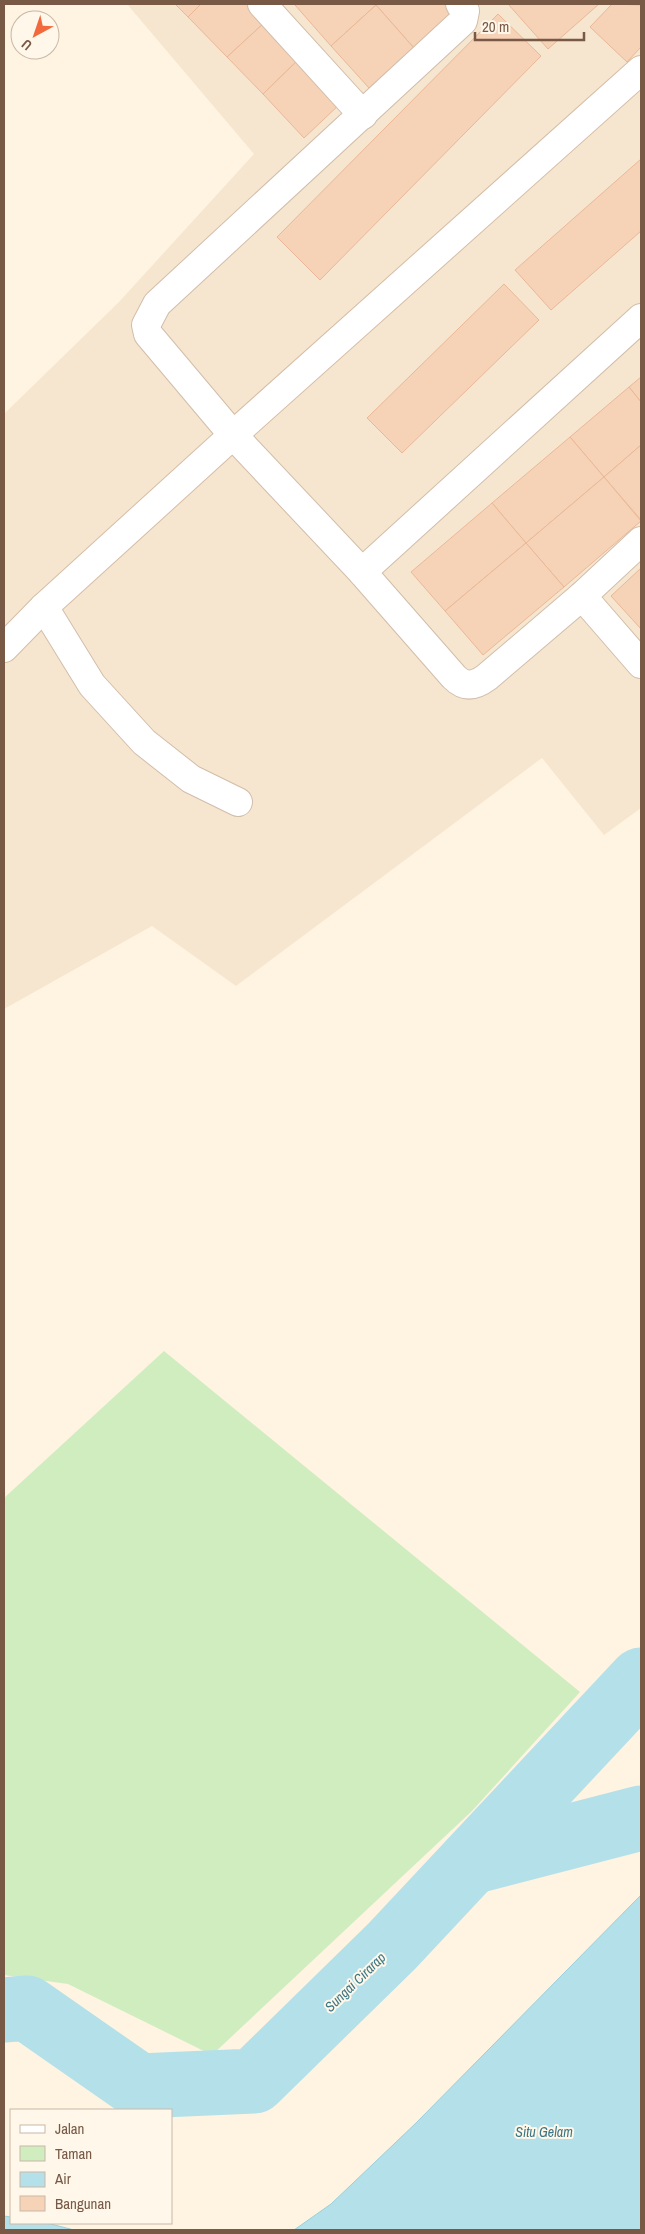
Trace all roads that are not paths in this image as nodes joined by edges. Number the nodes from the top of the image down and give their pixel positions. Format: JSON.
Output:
{"nodes":[{"id":1,"x":262,"y":4,"type":"edge"},
{"id":2,"x":460,"y":4,"type":"edge"},
{"id":3,"x":641,"y":70,"type":"edge"},
{"id":4,"x":363,"y":115,"type":"junction"},
{"id":5,"x":641,"y":318,"type":"edge"},
{"id":6,"x":233,"y":435,"type":"junction"},
{"id":7,"x":641,"y":541,"type":"edge"},
{"id":8,"x":362,"y":572,"type":"junction"},
{"id":9,"x":582,"y":596,"type":"junction"},
{"id":10,"x":44,"y":608,"type":"junction"},
{"id":11,"x":4,"y":648,"type":"edge"},
{"id":12,"x":641,"y":664,"type":"edge"},
{"id":13,"x":238,"y":802,"type":"dead end"}],
"edges":[{"from":1,"to":4,"type":"street"},
{"from":2,"to":4,"type":"street"},
{"from":3,"to":6,"type":"street"},
{"from":4,"to":6,"type":"street"},
{"from":5,"to":8,"type":"street"},
{"from":6,"to":8,"type":"street"},
{"from":6,"to":10,"type":"street"},
{"from":7,"to":9,"type":"street"},
{"from":8,"to":9,"type":"street"},
{"from":9,"to":12,"type":"street"},
{"from":10,"to":11,"type":"street"},
{"from":10,"to":13,"type":"street"}]}
